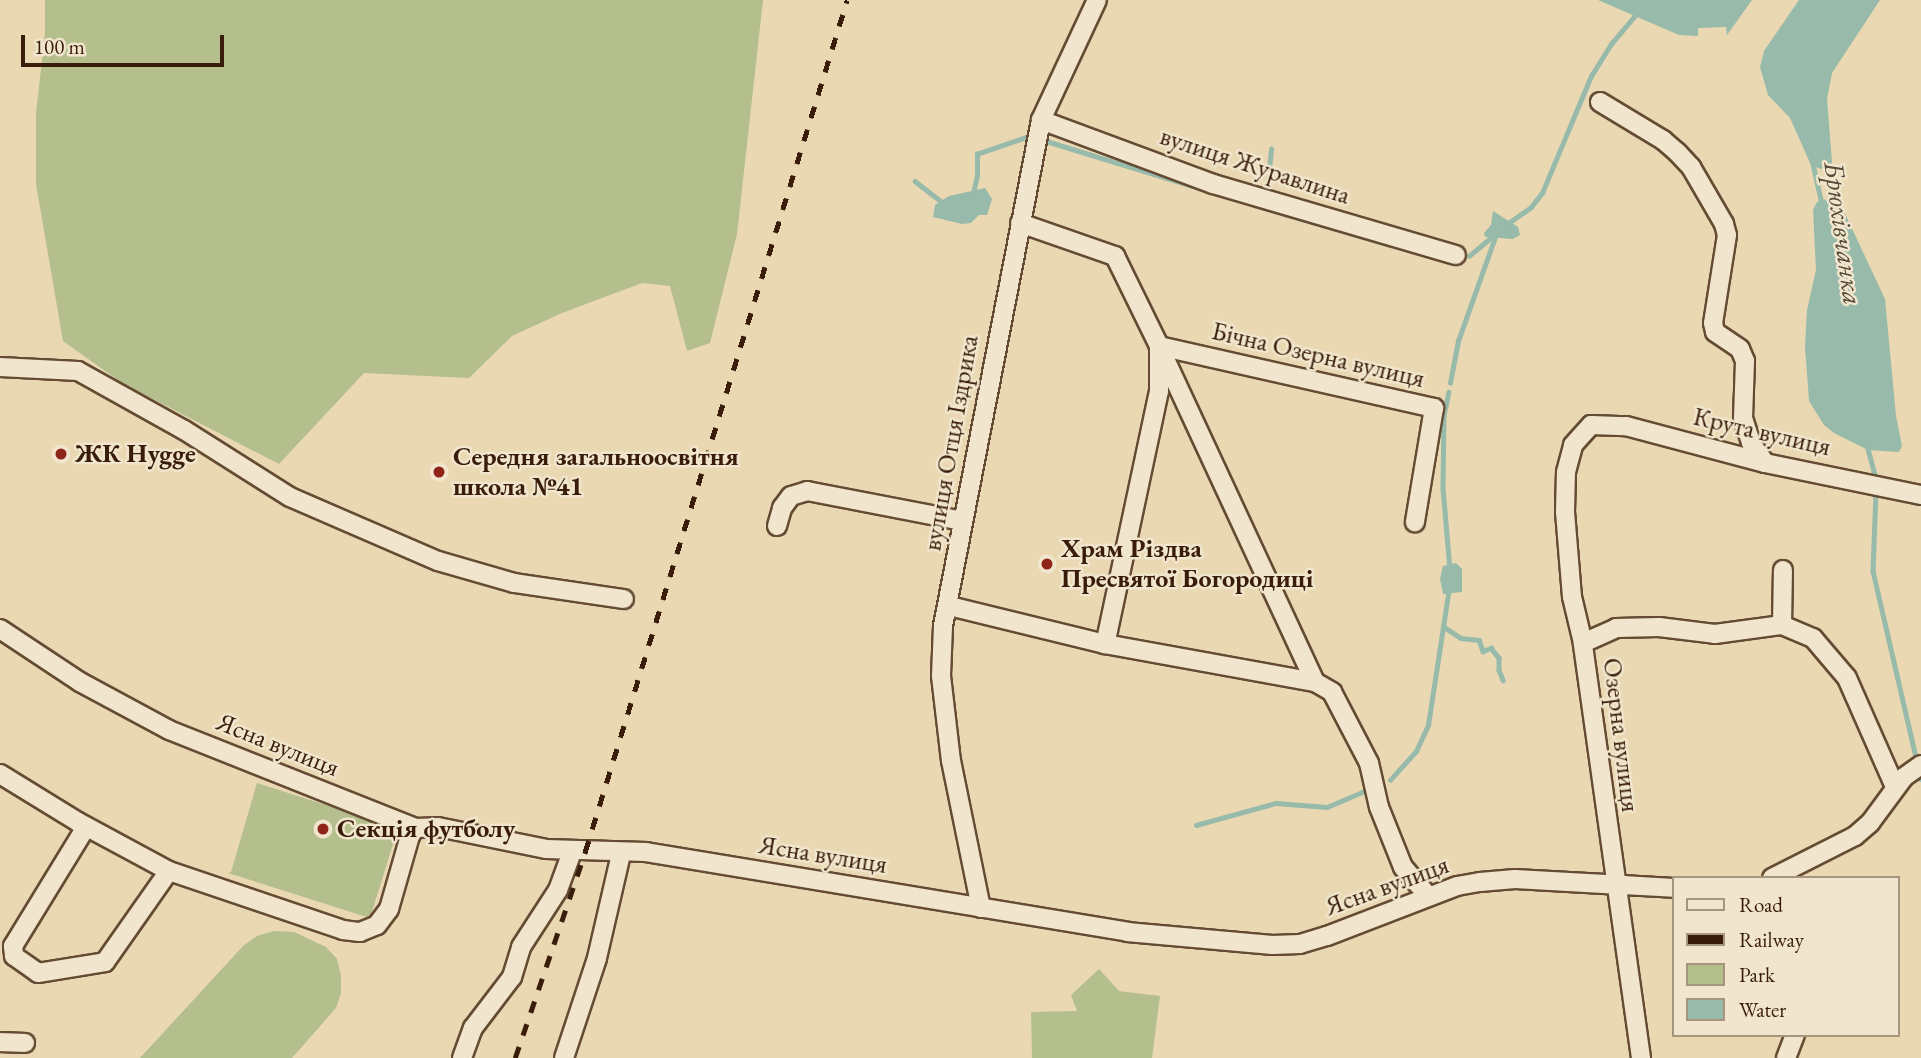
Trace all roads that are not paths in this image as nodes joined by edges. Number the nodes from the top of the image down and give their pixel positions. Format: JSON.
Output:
{"nodes":[{"id":1,"x":1097,"y":0,"type":"edge"},
{"id":2,"x":1600,"y":102,"type":"dead end"},
{"id":3,"x":1041,"y":120,"type":"junction"},
{"id":4,"x":1020,"y":223,"type":"junction"},
{"id":5,"x":1456,"y":256,"type":"dead end"},
{"id":6,"x":1159,"y":346,"type":"junction"},
{"id":7,"x":0,"y":367,"type":"edge"},
{"id":8,"x":1591,"y":425,"type":"joint"},
{"id":9,"x":1765,"y":463,"type":"junction"},
{"id":10,"x":1921,"y":495,"type":"edge"},
{"id":11,"x":963,"y":521,"type":"junction"},
{"id":12,"x":1415,"y":522,"type":"dead end"},
{"id":13,"x":777,"y":526,"type":"dead end"},
{"id":14,"x":1783,"y":570,"type":"dead end"},
{"id":15,"x":624,"y":599,"type":"dead end"},
{"id":16,"x":949,"y":606,"type":"junction"},
{"id":17,"x":1782,"y":625,"type":"junction"},
{"id":18,"x":0,"y":628,"type":"edge"},
{"id":19,"x":1583,"y":643,"type":"junction"},
{"id":20,"x":1105,"y":644,"type":"junction"},
{"id":21,"x":1315,"y":682,"type":"junction"},
{"id":22,"x":1921,"y":765,"type":"edge"},
{"id":23,"x":0,"y":775,"type":"edge"},
{"id":24,"x":1895,"y":787,"type":"junction"},
{"id":25,"x":86,"y":827,"type":"junction"},
{"id":26,"x":415,"y":828,"type":"junction"},
{"id":27,"x":572,"y":852,"type":"junction"},
{"id":28,"x":621,"y":854,"type":"junction"},
{"id":29,"x":169,"y":871,"type":"junction"},
{"id":30,"x":1779,"y":876,"type":"edge"},
{"id":31,"x":1615,"y":886,"type":"junction"},
{"id":32,"x":1672,"y":888,"type":"edge"},
{"id":33,"x":1428,"y":896,"type":"junction"},
{"id":34,"x":981,"y":908,"type":"junction"},
{"id":35,"x":1794,"y":1037,"type":"edge"},
{"id":36,"x":0,"y":1042,"type":"edge"},
{"id":37,"x":25,"y":1043,"type":"dead end"},
{"id":38,"x":462,"y":1058,"type":"edge"},
{"id":39,"x":564,"y":1058,"type":"edge"},
{"id":40,"x":1641,"y":1058,"type":"edge"},
{"id":41,"x":1786,"y":1058,"type":"edge"}],
"edges":[{"from":1,"to":3,"type":"street","name":"вулиця Отця Іздрика"},
{"from":2,"to":9,"type":"street"},
{"from":3,"to":4,"type":"street","name":"вулиця Отця Іздрика"},
{"from":3,"to":5,"type":"street","name":"вулиця Журавлина"},
{"from":4,"to":6,"type":"street"},
{"from":4,"to":11,"type":"street","name":"вулиця Отця Іздрика"},
{"from":6,"to":12,"type":"street","name":"Бічна Озерна вулиця"},
{"from":6,"to":20,"type":"street"},
{"from":6,"to":21,"type":"street"},
{"from":7,"to":15,"type":"street"},
{"from":8,"to":9,"type":"street","name":"Крута вулиця"},
{"from":8,"to":19,"type":"street","name":"Озерна вулиця"},
{"from":9,"to":10,"type":"street","name":"Крута вулиця"},
{"from":11,"to":13,"type":"street"},
{"from":11,"to":16,"type":"street","name":"вулиця Отця Іздрика"},
{"from":14,"to":17,"type":"street"},
{"from":16,"to":20,"type":"street"},
{"from":16,"to":34,"type":"street","name":"вулиця Отця Іздрика"},
{"from":17,"to":19,"type":"street"},
{"from":17,"to":24,"type":"street"},
{"from":18,"to":26,"type":"street","name":"Ясна вулиця"},
{"from":19,"to":31,"type":"street","name":"Озерна вулиця"},
{"from":20,"to":21,"type":"street"},
{"from":21,"to":33,"type":"street"},
{"from":22,"to":24,"type":"street"},
{"from":23,"to":25,"type":"street"},
{"from":24,"to":30,"type":"street"},
{"from":25,"to":29,"type":"street"},
{"from":25,"to":29,"type":"street"},
{"from":26,"to":27,"type":"street","name":"Ясна вулиця"},
{"from":26,"to":29,"type":"street"},
{"from":27,"to":28,"type":"street","name":"Ясна вулиця"},
{"from":27,"to":38,"type":"street"},
{"from":28,"to":34,"type":"street","name":"Ясна вулиця"},
{"from":28,"to":39,"type":"street"},
{"from":31,"to":32,"type":"street","name":"Ясна вулиця"},
{"from":31,"to":33,"type":"street","name":"Ясна вулиця"},
{"from":31,"to":40,"type":"street","name":"Озерна вулиця"},
{"from":33,"to":34,"type":"street","name":"Ясна вулиця"},
{"from":35,"to":41,"type":"street"},
{"from":36,"to":37,"type":"street"}]}
